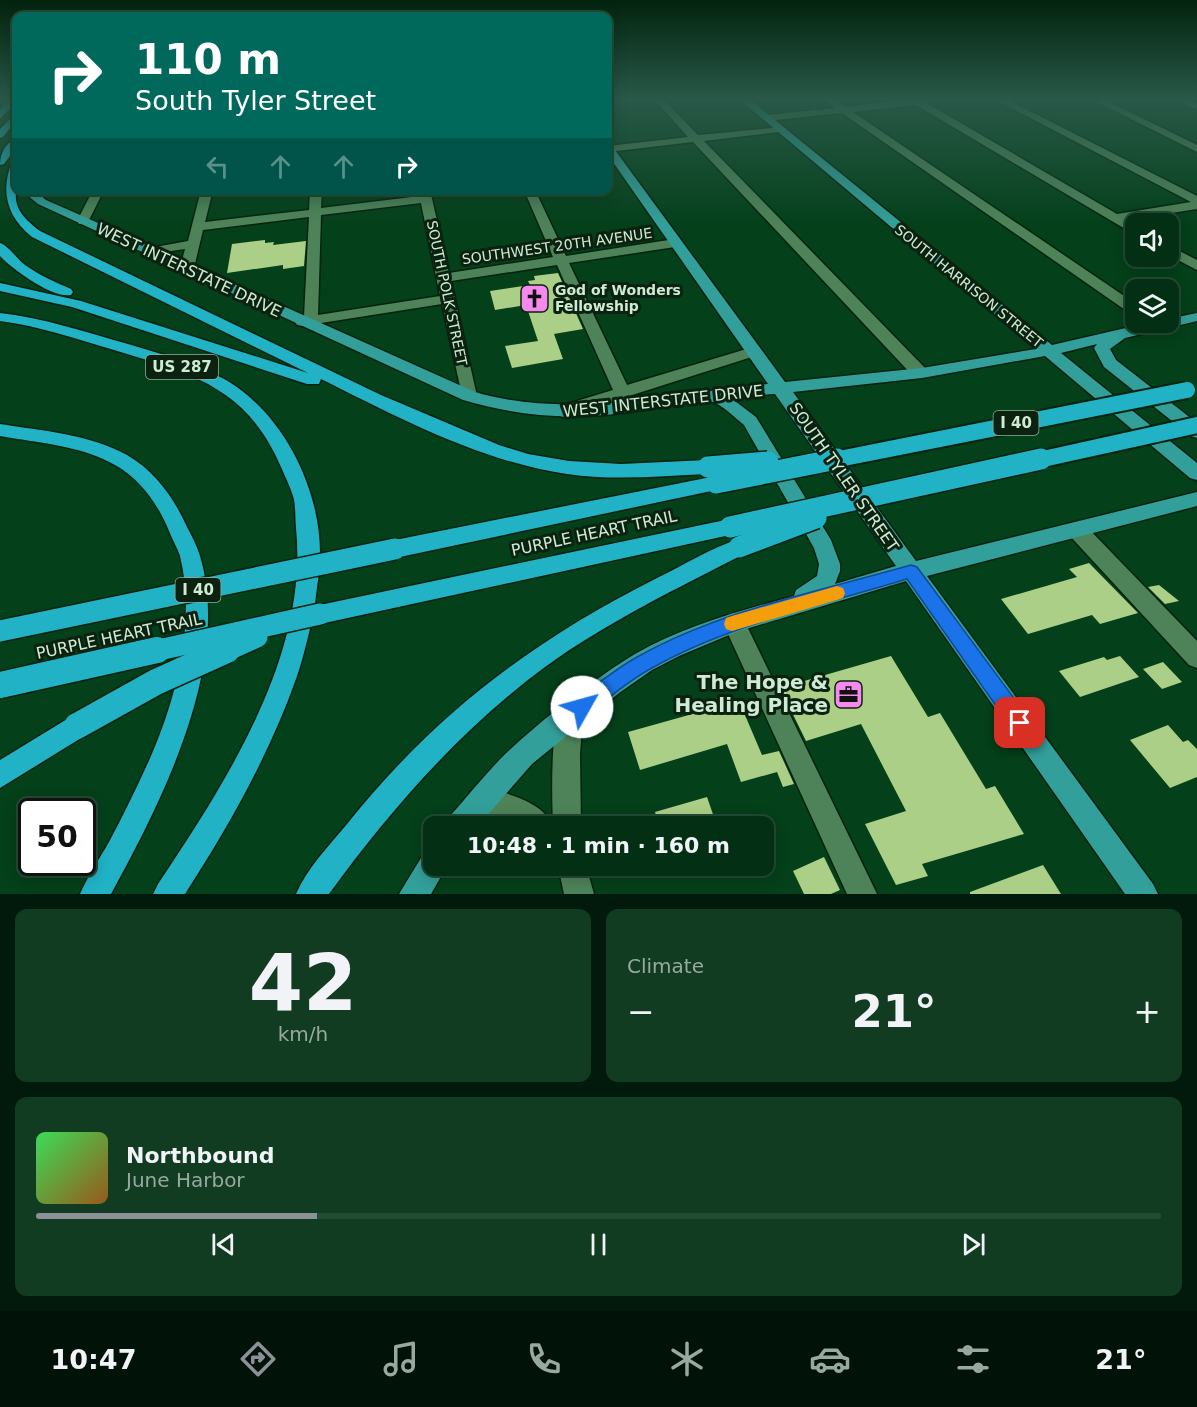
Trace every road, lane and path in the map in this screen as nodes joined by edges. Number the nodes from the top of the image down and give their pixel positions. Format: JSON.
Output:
{"nodes":[{"id":1,"x":680,"y":140,"type":"edge"},
{"id":2,"x":697,"y":140,"type":"edge"},
{"id":3,"x":792,"y":140,"type":"edge"},
{"id":4,"x":886,"y":140,"type":"edge"},
{"id":5,"x":981,"y":140,"type":"edge"},
{"id":6,"x":1076,"y":140,"type":"edge"},
{"id":7,"x":1178,"y":140,"type":"edge"},
{"id":8,"x":12,"y":146,"type":"edge"},
{"id":9,"x":612,"y":148,"type":"edge"},
{"id":10,"x":1197,"y":149,"type":"edge"},
{"id":11,"x":0,"y":162,"type":"edge"},
{"id":12,"x":612,"y":162,"type":"edge"},
{"id":13,"x":12,"y":171,"type":"edge"},
{"id":14,"x":33,"y":195,"type":"edge"},
{"id":15,"x":96,"y":195,"type":"edge"},
{"id":16,"x":206,"y":195,"type":"edge"},
{"id":17,"x":316,"y":195,"type":"edge"},
{"id":18,"x":425,"y":195,"type":"edge"},
{"id":19,"x":531,"y":195,"type":"edge"},
{"id":20,"x":1197,"y":203,"type":"edge"},
{"id":21,"x":315,"y":213,"type":"junction"},
{"id":22,"x":1114,"y":218,"type":"junction"},
{"id":23,"x":83,"y":221,"type":"junction"},
{"id":24,"x":1125,"y":224,"type":"edge"},
{"id":25,"x":197,"y":227,"type":"junction"},
{"id":26,"x":675,"y":243,"type":"junction"},
{"id":27,"x":192,"y":244,"type":"junction"},
{"id":28,"x":0,"y":247,"type":"edge"},
{"id":29,"x":149,"y":252,"type":"junction"},
{"id":30,"x":1179,"y":255,"type":"edge"},
{"id":31,"x":561,"y":260,"type":"junction"},
{"id":32,"x":1197,"y":266,"type":"edge"},
{"id":33,"x":187,"y":268,"type":"junction"},
{"id":34,"x":443,"y":278,"type":"junction"},
{"id":35,"x":0,"y":286,"type":"edge"},
{"id":36,"x":448,"y":298,"type":"junction"},
{"id":37,"x":1125,"y":303,"type":"edge"},
{"id":38,"x":0,"y":317,"type":"edge"},
{"id":39,"x":1197,"y":317,"type":"edge"},
{"id":40,"x":1179,"y":320,"type":"edge"},
{"id":41,"x":130,"y":321,"type":"junction"},
{"id":42,"x":306,"y":321,"type":"junction"},
{"id":43,"x":1125,"y":332,"type":"edge"},
{"id":44,"x":1125,"y":333,"type":"edge"},
{"id":45,"x":1049,"y":351,"type":"junction"},
{"id":46,"x":753,"y":352,"type":"junction"},
{"id":47,"x":920,"y":373,"type":"junction"},
{"id":48,"x":781,"y":389,"type":"junction"},
{"id":49,"x":1192,"y":389,"type":"edge"},
{"id":50,"x":622,"y":392,"type":"junction"},
{"id":51,"x":711,"y":395,"type":"junction"},
{"id":52,"x":469,"y":396,"type":"junction"},
{"id":53,"x":375,"y":399,"type":"junction"},
{"id":54,"x":558,"y":413,"type":"junction"},
{"id":55,"x":1197,"y":425,"type":"edge"},
{"id":56,"x":0,"y":430,"type":"edge"},
{"id":57,"x":1197,"y":432,"type":"edge"},
{"id":58,"x":1197,"y":473,"type":"edge"},
{"id":59,"x":712,"y":475,"type":"junction"},
{"id":60,"x":1197,"y":499,"type":"edge"},
{"id":61,"x":1077,"y":530,"type":"junction"},
{"id":62,"x":735,"y":537,"type":"junction"},
{"id":63,"x":911,"y":572,"type":"junction"},
{"id":64,"x":787,"y":607,"type":"junction"},
{"id":65,"x":320,"y":614,"type":"junction"},
{"id":66,"x":734,"y":623,"type":"junction"},
{"id":67,"x":0,"y":631,"type":"edge"},
{"id":68,"x":1197,"y":657,"type":"edge"},
{"id":69,"x":0,"y":685,"type":"edge"},
{"id":70,"x":570,"y":716,"type":"junction"},
{"id":71,"x":0,"y":775,"type":"edge"},
{"id":72,"x":483,"y":800,"type":"junction"},
{"id":73,"x":469,"y":816,"type":"edge"},
{"id":74,"x":523,"y":816,"type":"edge"},
{"id":75,"x":567,"y":816,"type":"edge"},
{"id":76,"x":426,"y":876,"type":"edge"},
{"id":77,"x":574,"y":876,"type":"edge"},
{"id":78,"x":95,"y":894,"type":"edge"},
{"id":79,"x":168,"y":894,"type":"edge"},
{"id":80,"x":311,"y":894,"type":"edge"},
{"id":81,"x":414,"y":894,"type":"edge"},
{"id":82,"x":579,"y":894,"type":"edge"},
{"id":83,"x":862,"y":894,"type":"edge"},
{"id":84,"x":1143,"y":894,"type":"edge"}],
"edges":[{"from":1,"to":9,"type":"street"},
{"from":2,"to":47,"type":"street"},
{"from":3,"to":45,"type":"main road","name":"SOUTH HARRISON STREET"},
{"from":4,"to":37,"type":"street"},
{"from":5,"to":22,"type":"street"},
{"from":6,"to":20,"type":"street"},
{"from":7,"to":10,"type":"street"},
{"from":8,"to":11,"type":"highway"},
{"from":12,"to":26,"type":"main road","name":"SOUTH TYLER STREET"},
{"from":13,"to":53,"type":"highway"},
{"from":14,"to":23,"type":"main road","name":"WEST INTERSTATE DRIVE"},
{"from":15,"to":23,"type":"street"},
{"from":16,"to":25,"type":"street"},
{"from":17,"to":21,"type":"street"},
{"from":18,"to":21,"type":"street"},
{"from":18,"to":34,"type":"street","name":"SOUTH POLK STREET"},
{"from":19,"to":31,"type":"street"},
{"from":20,"to":22,"type":"street"},
{"from":21,"to":25,"type":"street"},
{"from":21,"to":42,"type":"street"},
{"from":22,"to":24,"type":"street"},
{"from":23,"to":29,"type":"main road","name":"WEST INTERSTATE DRIVE"},
{"from":25,"to":27,"type":"street"},
{"from":26,"to":31,"type":"street","name":"SOUTHWEST 20TH AVENUE"},
{"from":26,"to":46,"type":"main road","name":"SOUTH TYLER STREET"},
{"from":27,"to":29,"type":"street"},
{"from":27,"to":33,"type":"street"},
{"from":28,"to":41,"type":"highway"},
{"from":29,"to":33,"type":"main road","name":"WEST INTERSTATE DRIVE"},
{"from":30,"to":32,"type":"street"},
{"from":31,"to":34,"type":"street","name":"SOUTHWEST 20TH AVENUE"},
{"from":31,"to":50,"type":"street"},
{"from":33,"to":42,"type":"main road","name":"WEST INTERSTATE DRIVE"},
{"from":34,"to":36,"type":"street","name":"SOUTH POLK STREET"},
{"from":35,"to":41,"type":"highway"},
{"from":36,"to":42,"type":"street"},
{"from":36,"to":52,"type":"street","name":"SOUTH POLK STREET"},
{"from":38,"to":79,"type":"highway","number":"US 287"},
{"from":39,"to":40,"type":"main road","name":"WEST INTERSTATE DRIVE"},
{"from":41,"to":53,"type":"highway"},
{"from":42,"to":52,"type":"main road","name":"WEST INTERSTATE DRIVE"},
{"from":43,"to":45,"type":"main road","name":"WEST INTERSTATE DRIVE"},
{"from":44,"to":57,"type":"main road"},
{"from":45,"to":47,"type":"main road","name":"WEST INTERSTATE DRIVE"},
{"from":45,"to":58,"type":"main road","name":"SOUTH HARRISON STREET"},
{"from":46,"to":48,"type":"main road","name":"SOUTH TYLER STREET"},
{"from":46,"to":50,"type":"street"},
{"from":47,"to":48,"type":"main road","name":"WEST INTERSTATE DRIVE"},
{"from":48,"to":51,"type":"main road","name":"WEST INTERSTATE DRIVE"},
{"from":48,"to":63,"type":"main road","name":"SOUTH TYLER STREET"},
{"from":49,"to":59,"type":"highway","name":"PURPLE HEART TRAIL","number":"I 40","bridge":true},
{"from":50,"to":54,"type":"street"},
{"from":51,"to":54,"type":"main road","name":"WEST INTERSTATE DRIVE"},
{"from":51,"to":64,"type":"main road"},
{"from":52,"to":54,"type":"main road","name":"WEST INTERSTATE DRIVE"},
{"from":53,"to":59,"type":"highway"},
{"from":55,"to":62,"type":"highway","bridge":true},
{"from":56,"to":78,"type":"highway"},
{"from":59,"to":67,"type":"highway","name":"PURPLE HEART TRAIL","number":"I 40","bridge":true},
{"from":60,"to":61,"type":"main road"},
{"from":61,"to":63,"type":"main road"},
{"from":61,"to":68,"type":"street"},
{"from":62,"to":65,"type":"highway","name":"PURPLE HEART TRAIL"},
{"from":62,"to":80,"type":"highway"},
{"from":63,"to":64,"type":"main road"},
{"from":63,"to":84,"type":"main road","name":"SOUTH TYLER STREET"},
{"from":64,"to":66,"type":"main road"},
{"from":65,"to":69,"type":"highway","name":"PURPLE HEART TRAIL","bridge":true},
{"from":65,"to":71,"type":"highway","bridge":true},
{"from":66,"to":70,"type":"main road"},
{"from":66,"to":83,"type":"street"},
{"from":70,"to":72,"type":"main road"},
{"from":70,"to":75,"type":"street"},
{"from":72,"to":73,"type":"main road"},
{"from":72,"to":74,"type":"street"},
{"from":76,"to":81,"type":"main road"},
{"from":77,"to":82,"type":"street"}]}
